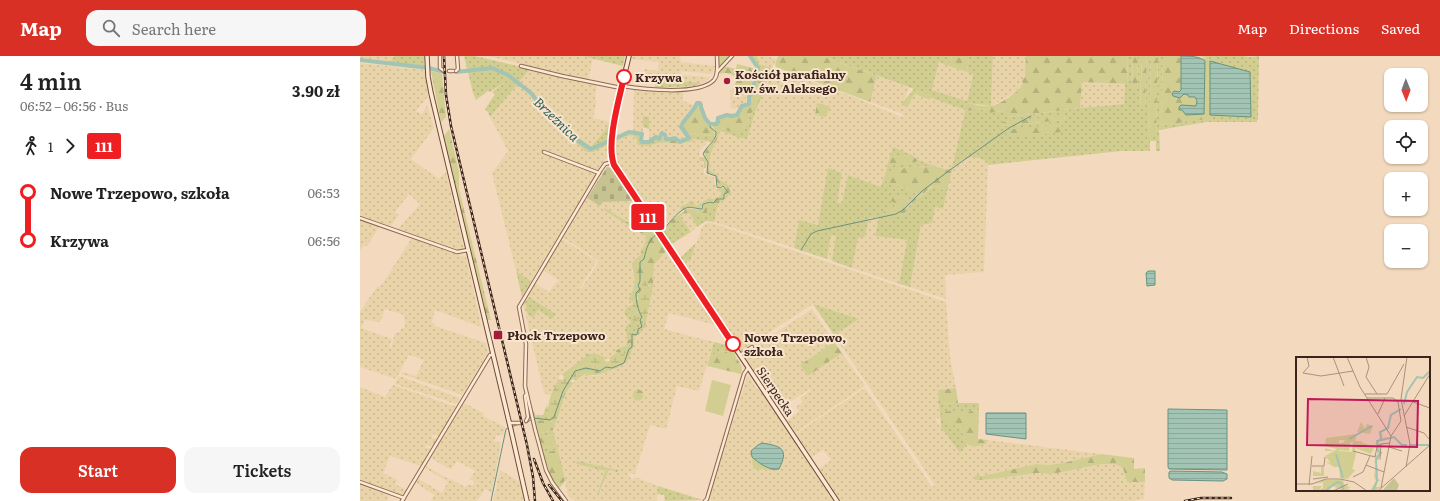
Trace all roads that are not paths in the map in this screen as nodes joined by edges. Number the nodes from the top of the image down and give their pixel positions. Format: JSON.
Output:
{"nodes":[{"id":1,"x":427,"y":56,"type":"edge"},
{"id":2,"x":440,"y":56,"type":"edge"},
{"id":3,"x":457,"y":56,"type":"edge"},
{"id":4,"x":628,"y":56,"type":"edge"},
{"id":5,"x":717,"y":56,"type":"edge"},
{"id":6,"x":732,"y":56,"type":"edge"},
{"id":7,"x":521,"y":66,"type":"dead end"},
{"id":8,"x":444,"y":71,"type":"dead end"},
{"id":9,"x":449,"y":71,"type":"dead end"},
{"id":10,"x":717,"y":73,"type":"junction"},
{"id":11,"x":622,"y":87,"type":"junction"},
{"id":12,"x":544,"y":152,"type":"dead end"},
{"id":13,"x":613,"y":162,"type":"junction"},
{"id":14,"x":599,"y":173,"type":"junction"},
{"id":15,"x":360,"y":218,"type":"edge"},
{"id":16,"x":468,"y":250,"type":"junction"},
{"id":17,"x":752,"y":347,"type":"dead end"},
{"id":18,"x":493,"y":355,"type":"junction"},
{"id":19,"x":740,"y":355,"type":"junction"},
{"id":20,"x":748,"y":368,"type":"junction"},
{"id":21,"x":527,"y":394,"type":"junction"},
{"id":22,"x":526,"y":421,"type":"dead end"},
{"id":23,"x":521,"y":423,"type":"dead end"},
{"id":24,"x":510,"y":424,"type":"junction"},
{"id":25,"x":360,"y":482,"type":"edge"},
{"id":26,"x":403,"y":500,"type":"edge"},
{"id":27,"x":707,"y":500,"type":"edge"},
{"id":28,"x":527,"y":501,"type":"edge"},
{"id":29,"x":566,"y":501,"type":"edge"},
{"id":30,"x":837,"y":501,"type":"edge"}],
"edges":[{"from":1,"to":16,"type":"street"},
{"from":2,"to":8,"type":"street"},
{"from":3,"to":9,"type":"street"},
{"from":4,"to":11,"type":"street","name":"Sierpecka"},
{"from":5,"to":10,"type":"street"},
{"from":6,"to":10,"type":"street"},
{"from":7,"to":11,"type":"street"},
{"from":10,"to":11,"type":"street"},
{"from":11,"to":13,"type":"street","name":"Sierpecka"},
{"from":12,"to":14,"type":"street"},
{"from":13,"to":14,"type":"street"},
{"from":13,"to":19,"type":"street","name":"Sierpecka"},
{"from":14,"to":21,"type":"street"},
{"from":15,"to":16,"type":"street"},
{"from":16,"to":18,"type":"street"},
{"from":17,"to":19,"type":"street"},
{"from":18,"to":24,"type":"street"},
{"from":18,"to":26,"type":"street"},
{"from":19,"to":20,"type":"street","name":"Sierpecka"},
{"from":20,"to":27,"type":"street"},
{"from":20,"to":30,"type":"street","name":"Sierpecka"},
{"from":21,"to":22,"type":"street"},
{"from":21,"to":29,"type":"street"},
{"from":23,"to":24,"type":"street"},
{"from":24,"to":28,"type":"street"},
{"from":25,"to":26,"type":"street"}]}
